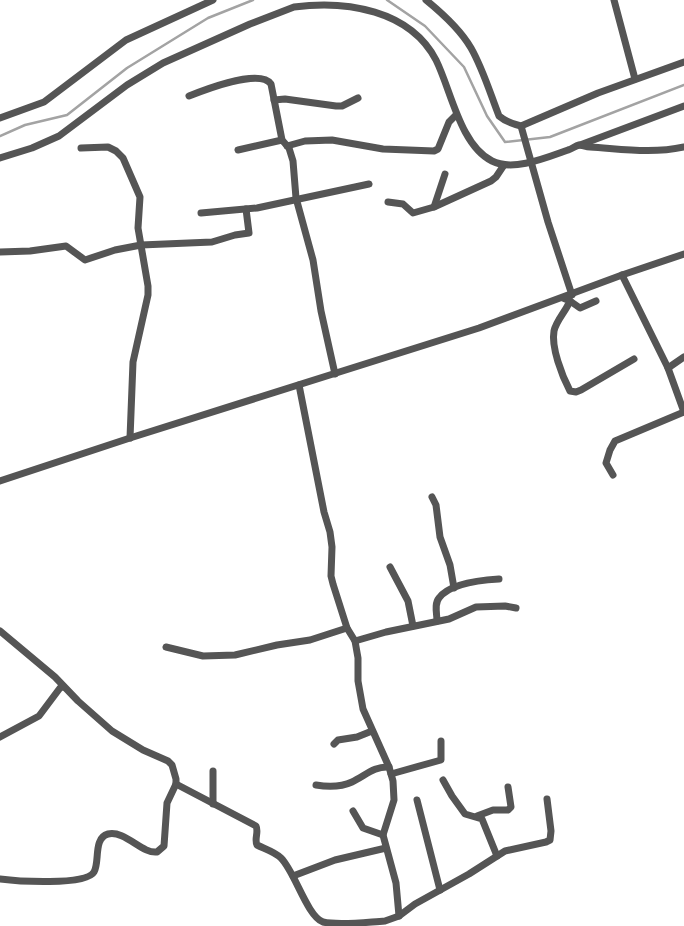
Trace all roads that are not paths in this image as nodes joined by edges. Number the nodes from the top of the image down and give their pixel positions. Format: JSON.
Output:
{"nodes":[{"id":1,"x":213,"y":0,"type":"edge"},
{"id":2,"x":426,"y":0,"type":"edge"},
{"id":3,"x":614,"y":0,"type":"edge"},
{"id":4,"x":684,"y":62,"type":"edge"},
{"id":5,"x":635,"y":79,"type":"junction"},
{"id":6,"x":189,"y":96,"type":"dead end"},
{"id":7,"x":358,"y":98,"type":"dead end"},
{"id":8,"x":274,"y":100,"type":"junction"},
{"id":9,"x":684,"y":106,"type":"edge"},
{"id":10,"x":456,"y":115,"type":"junction"},
{"id":11,"x":0,"y":118,"type":"edge"},
{"id":12,"x":522,"y":128,"type":"junction"},
{"id":13,"x":285,"y":143,"type":"junction"},
{"id":14,"x":579,"y":145,"type":"junction"},
{"id":15,"x":684,"y":146,"type":"edge"},
{"id":16,"x":81,"y":148,"type":"dead end"},
{"id":17,"x":238,"y":150,"type":"dead end"},
{"id":18,"x":0,"y":158,"type":"edge"},
{"id":19,"x":530,"y":160,"type":"junction"},
{"id":20,"x":504,"y":165,"type":"junction"},
{"id":21,"x":445,"y":174,"type":"dead end"},
{"id":22,"x":369,"y":184,"type":"dead end"},
{"id":23,"x":296,"y":198,"type":"junction"},
{"id":24,"x":388,"y":202,"type":"dead end"},
{"id":25,"x":434,"y":207,"type":"junction"},
{"id":26,"x":246,"y":209,"type":"junction"},
{"id":27,"x":201,"y":213,"type":"dead end"},
{"id":28,"x":141,"y":245,"type":"junction"},
{"id":29,"x":0,"y":252,"type":"edge"},
{"id":30,"x":684,"y":254,"type":"edge"},
{"id":31,"x":622,"y":275,"type":"junction"},
{"id":32,"x":568,"y":298,"type":"junction"},
{"id":33,"x":596,"y":301,"type":"dead end"},
{"id":34,"x":684,"y":357,"type":"edge"},
{"id":35,"x":634,"y":359,"type":"dead end"},
{"id":36,"x":668,"y":368,"type":"junction"},
{"id":37,"x":335,"y":374,"type":"junction"},
{"id":38,"x":299,"y":386,"type":"junction"},
{"id":39,"x":684,"y":411,"type":"edge"},
{"id":40,"x":130,"y":438,"type":"junction"},
{"id":41,"x":613,"y":475,"type":"dead end"},
{"id":42,"x":0,"y":481,"type":"edge"},
{"id":43,"x":432,"y":497,"type":"dead end"},
{"id":44,"x":390,"y":567,"type":"dead end"},
{"id":45,"x":499,"y":579,"type":"dead end"},
{"id":46,"x":454,"y":588,"type":"junction"},
{"id":47,"x":516,"y":608,"type":"dead end"},
{"id":48,"x":437,"y":621,"type":"junction"},
{"id":49,"x":413,"y":626,"type":"junction"},
{"id":50,"x":347,"y":628,"type":"junction"},
{"id":51,"x":0,"y":631,"type":"edge"},
{"id":52,"x":355,"y":641,"type":"junction"},
{"id":53,"x":166,"y":647,"type":"dead end"},
{"id":54,"x":64,"y":687,"type":"junction"},
{"id":55,"x":372,"y":731,"type":"junction"},
{"id":56,"x":0,"y":737,"type":"edge"},
{"id":57,"x":441,"y":741,"type":"dead end"},
{"id":58,"x":334,"y":744,"type":"dead end"},
{"id":59,"x":390,"y":770,"type":"junction"},
{"id":60,"x":214,"y":771,"type":"dead end"},
{"id":61,"x":443,"y":780,"type":"dead end"},
{"id":62,"x":176,"y":784,"type":"junction"},
{"id":63,"x":316,"y":785,"type":"dead end"},
{"id":64,"x":508,"y":787,"type":"dead end"},
{"id":65,"x":547,"y":799,"type":"dead end"},
{"id":66,"x":417,"y":800,"type":"dead end"},
{"id":67,"x":213,"y":804,"type":"junction"},
{"id":68,"x":353,"y":811,"type":"dead end"},
{"id":69,"x":477,"y":816,"type":"junction"},
{"id":70,"x":383,"y":835,"type":"junction"},
{"id":71,"x":386,"y":848,"type":"junction"},
{"id":72,"x":497,"y":856,"type":"junction"},
{"id":73,"x":293,"y":876,"type":"junction"},
{"id":74,"x":0,"y":879,"type":"edge"},
{"id":75,"x":440,"y":890,"type":"junction"},
{"id":76,"x":399,"y":916,"type":"junction"}],
"edges":[{"from":1,"to":11,"type":"street"},
{"from":2,"to":12,"type":"street"},
{"from":3,"to":5,"type":"street"},
{"from":4,"to":5,"type":"street"},
{"from":5,"to":12,"type":"street"},
{"from":6,"to":8,"type":"street"},
{"from":7,"to":8,"type":"street"},
{"from":8,"to":13,"type":"street"},
{"from":9,"to":14,"type":"street"},
{"from":10,"to":13,"type":"street"},
{"from":10,"to":18,"type":"street"},
{"from":10,"to":20,"type":"street"},
{"from":12,"to":19,"type":"street"},
{"from":13,"to":17,"type":"street"},
{"from":13,"to":23,"type":"street"},
{"from":14,"to":15,"type":"street"},
{"from":14,"to":19,"type":"street"},
{"from":16,"to":28,"type":"street"},
{"from":19,"to":20,"type":"street"},
{"from":19,"to":32,"type":"street"},
{"from":20,"to":25,"type":"street"},
{"from":21,"to":25,"type":"street"},
{"from":22,"to":23,"type":"street"},
{"from":23,"to":26,"type":"street"},
{"from":23,"to":37,"type":"street"},
{"from":24,"to":25,"type":"street"},
{"from":26,"to":27,"type":"street"},
{"from":26,"to":28,"type":"street"},
{"from":28,"to":29,"type":"street"},
{"from":28,"to":40,"type":"street"},
{"from":30,"to":31,"type":"street"},
{"from":31,"to":32,"type":"street"},
{"from":31,"to":36,"type":"street"},
{"from":32,"to":33,"type":"street"},
{"from":32,"to":35,"type":"street"},
{"from":32,"to":37,"type":"street"},
{"from":34,"to":36,"type":"street"},
{"from":36,"to":39,"type":"street"},
{"from":37,"to":38,"type":"street"},
{"from":38,"to":40,"type":"street"},
{"from":38,"to":50,"type":"street"},
{"from":39,"to":41,"type":"street"},
{"from":40,"to":42,"type":"street"},
{"from":43,"to":46,"type":"street"},
{"from":44,"to":49,"type":"street"},
{"from":45,"to":46,"type":"street"},
{"from":46,"to":48,"type":"street"},
{"from":47,"to":48,"type":"street"},
{"from":48,"to":49,"type":"street"},
{"from":49,"to":52,"type":"street"},
{"from":50,"to":52,"type":"street"},
{"from":50,"to":53,"type":"street"},
{"from":51,"to":54,"type":"street"},
{"from":52,"to":55,"type":"street"},
{"from":54,"to":56,"type":"street"},
{"from":54,"to":62,"type":"street"},
{"from":55,"to":58,"type":"street"},
{"from":55,"to":59,"type":"street"},
{"from":57,"to":59,"type":"street"},
{"from":59,"to":63,"type":"street"},
{"from":59,"to":70,"type":"street"},
{"from":60,"to":67,"type":"street"},
{"from":61,"to":69,"type":"street"},
{"from":62,"to":67,"type":"street"},
{"from":62,"to":74,"type":"street"},
{"from":64,"to":69,"type":"street"},
{"from":65,"to":72,"type":"street"},
{"from":66,"to":75,"type":"street"},
{"from":67,"to":73,"type":"street"},
{"from":68,"to":70,"type":"street"},
{"from":69,"to":72,"type":"street"},
{"from":70,"to":71,"type":"street"},
{"from":71,"to":73,"type":"street"},
{"from":71,"to":76,"type":"street"},
{"from":72,"to":75,"type":"street"},
{"from":73,"to":76,"type":"street"},
{"from":75,"to":76,"type":"street"}]}
